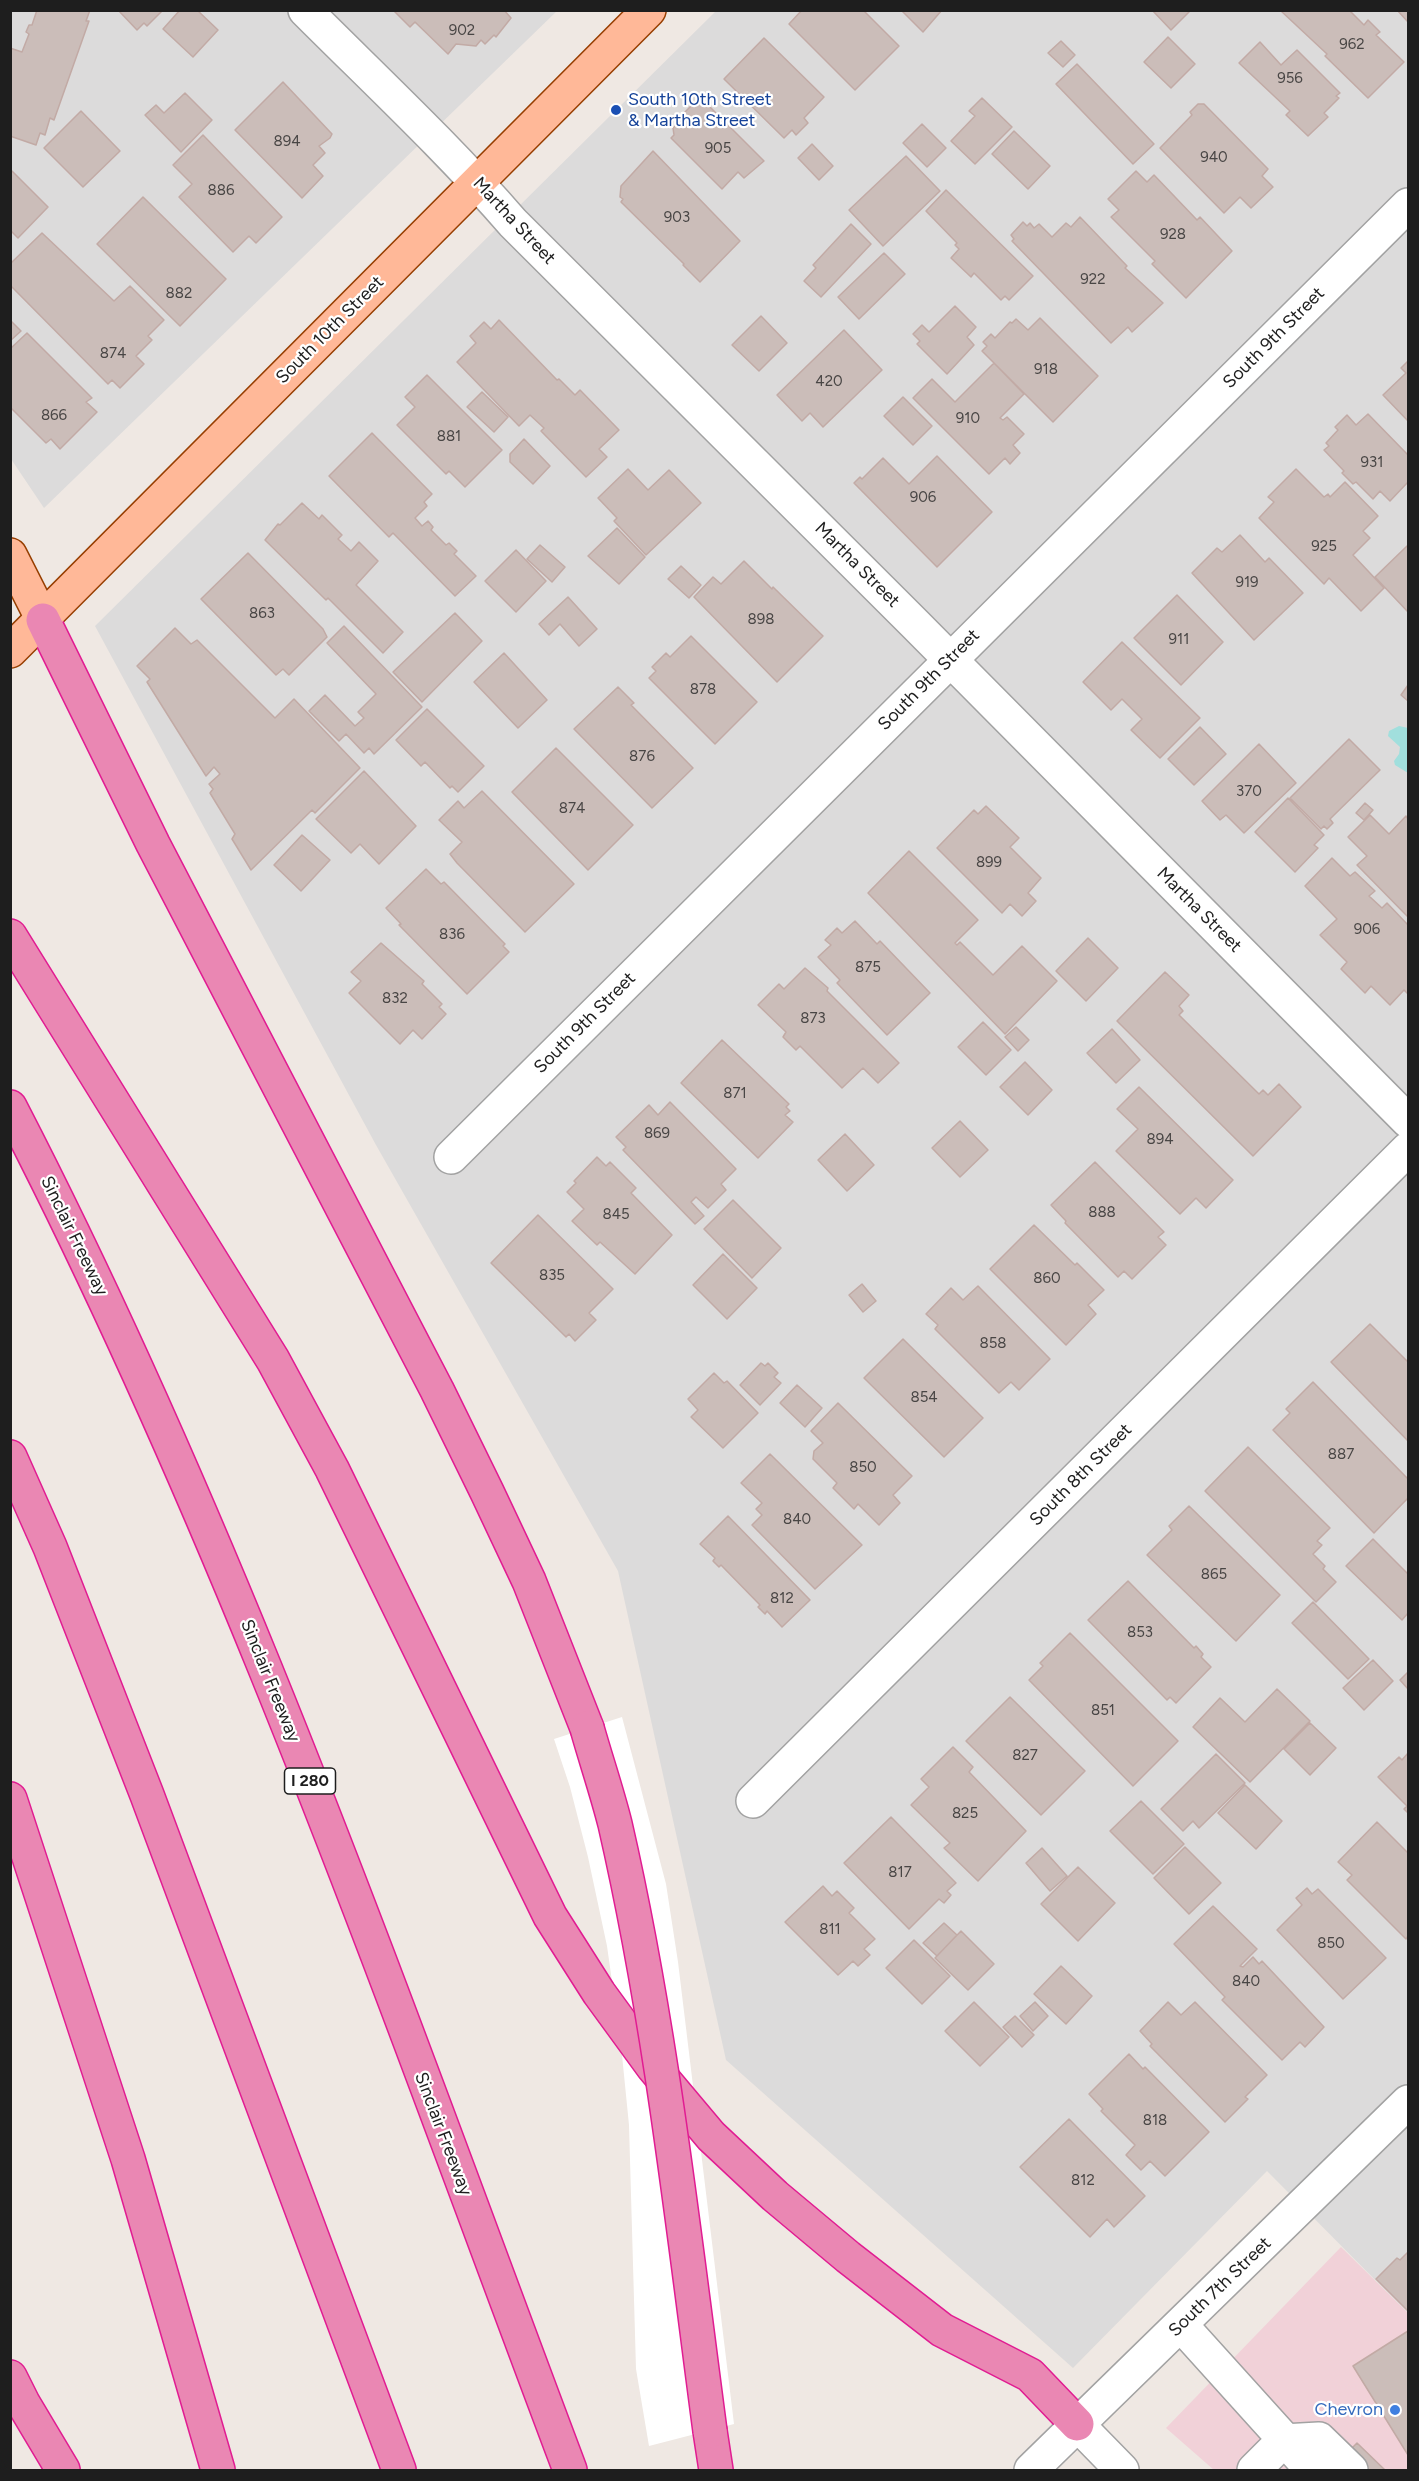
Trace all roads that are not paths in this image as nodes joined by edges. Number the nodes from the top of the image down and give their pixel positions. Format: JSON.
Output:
{"nodes":[{"id":1,"x":305,"y":10,"type":"edge"},
{"id":2,"x":649,"y":10,"type":"edge"},
{"id":3,"x":477,"y":181,"type":"junction"},
{"id":4,"x":1408,"y":205,"type":"edge"},
{"id":5,"x":10,"y":555,"type":"edge"},
{"id":6,"x":43,"y":620,"type":"junction"},
{"id":7,"x":10,"y":651,"type":"edge"},
{"id":8,"x":951,"y":660,"type":"junction"},
{"id":9,"x":10,"y":936,"type":"edge"},
{"id":10,"x":10,"y":1107,"type":"edge"},
{"id":11,"x":1408,"y":1121,"type":"edge"},
{"id":12,"x":1408,"y":1149,"type":"edge"},
{"id":13,"x":451,"y":1157,"type":"dead end"},
{"id":14,"x":10,"y":1457,"type":"edge"},
{"id":15,"x":10,"y":1799,"type":"edge"},
{"id":16,"x":753,"y":1802,"type":"dead end"},
{"id":17,"x":1408,"y":2102,"type":"edge"},
{"id":18,"x":1181,"y":2325,"type":"junction"},
{"id":19,"x":10,"y":2377,"type":"edge"},
{"id":20,"x":1077,"y":2424,"type":"junction"},
{"id":21,"x":1286,"y":2456,"type":"edge"},
{"id":22,"x":63,"y":2470,"type":"edge"},
{"id":23,"x":218,"y":2470,"type":"edge"},
{"id":24,"x":399,"y":2470,"type":"edge"},
{"id":25,"x":570,"y":2470,"type":"edge"},
{"id":26,"x":716,"y":2470,"type":"edge"},
{"id":27,"x":1031,"y":2470,"type":"edge"},
{"id":28,"x":1122,"y":2470,"type":"edge"},
{"id":29,"x":1254,"y":2470,"type":"edge"},
{"id":30,"x":1312,"y":2470,"type":"edge"},
{"id":31,"x":1351,"y":2470,"type":"edge"}],
"edges":[{"from":1,"to":3,"type":"street","name":"Martha Street"},
{"from":2,"to":3,"type":"main road","name":"South 10th Street"},
{"from":3,"to":6,"type":"main road","name":"South 10th Street"},
{"from":3,"to":8,"type":"street","name":"Martha Street"},
{"from":4,"to":8,"type":"street","name":"South 9th Street"},
{"from":5,"to":6,"type":"main road"},
{"from":6,"to":7,"type":"main road","name":"South 10th Street"},
{"from":6,"to":26,"type":"highway","bridge":true},
{"from":8,"to":11,"type":"street","name":"Martha Street"},
{"from":8,"to":13,"type":"street","name":"South 9th Street"},
{"from":9,"to":20,"type":"highway"},
{"from":10,"to":25,"type":"highway","name":"Sinclair Freeway","number":"I 280"},
{"from":12,"to":16,"type":"street","name":"South 8th Street"},
{"from":14,"to":24,"type":"highway"},
{"from":15,"to":23,"type":"highway"},
{"from":17,"to":18,"type":"street","name":"South 7th Street"},
{"from":18,"to":20,"type":"street","name":"South 7th Street"},
{"from":18,"to":21,"type":"street"},
{"from":19,"to":22,"type":"highway"},
{"from":20,"to":27,"type":"street","name":"South 7th Street"},
{"from":20,"to":28,"type":"street"},
{"from":21,"to":29,"type":"street"},
{"from":21,"to":30,"type":"street"},
{"from":21,"to":31,"type":"street"}]}
